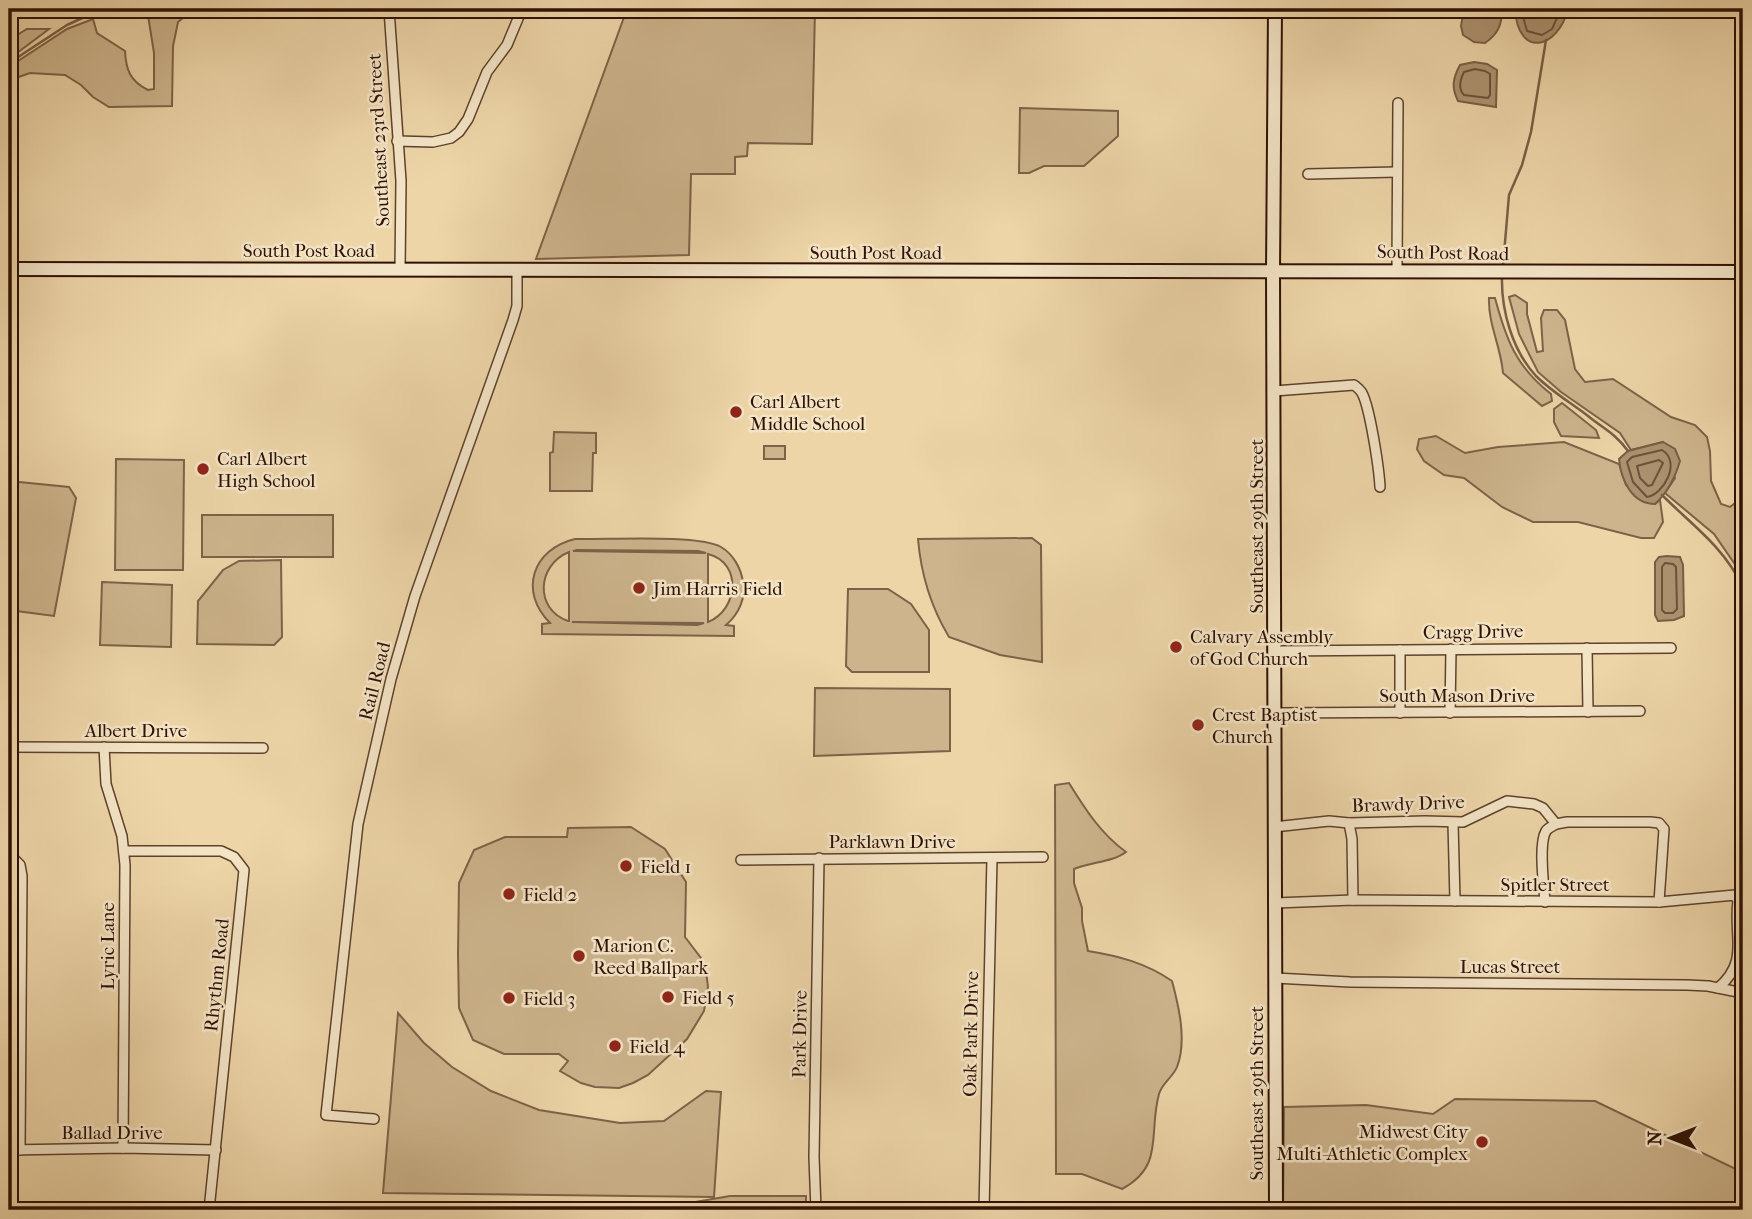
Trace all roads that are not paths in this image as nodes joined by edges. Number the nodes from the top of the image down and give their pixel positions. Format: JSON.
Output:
{"nodes":[{"id":1,"x":389,"y":9,"type":"edge"},
{"id":2,"x":522,"y":9,"type":"edge"},
{"id":3,"x":1275,"y":9,"type":"edge"},
{"id":4,"x":1398,"y":103,"type":"dead end"},
{"id":5,"x":397,"y":141,"type":"junction"},
{"id":6,"x":1397,"y":172,"type":"junction"},
{"id":7,"x":1308,"y":174,"type":"dead end"},
{"id":8,"x":9,"y":269,"type":"edge"},
{"id":9,"x":400,"y":270,"type":"junction"},
{"id":10,"x":517,"y":270,"type":"junction"},
{"id":11,"x":1397,"y":270,"type":"junction"},
{"id":12,"x":1273,"y":272,"type":"junction"},
{"id":13,"x":1743,"y":272,"type":"edge"},
{"id":14,"x":1274,"y":391,"type":"junction"},
{"id":15,"x":1380,"y":487,"type":"dead end"},
{"id":16,"x":1587,"y":648,"type":"junction"},
{"id":17,"x":1671,"y":648,"type":"dead end"},
{"id":18,"x":1451,"y":649,"type":"junction"},
{"id":19,"x":1401,"y":650,"type":"junction"},
{"id":20,"x":1275,"y":651,"type":"junction"},
{"id":21,"x":1640,"y":711,"type":"dead end"},
{"id":22,"x":1588,"y":712,"type":"junction"},
{"id":23,"x":1275,"y":713,"type":"junction"},
{"id":24,"x":1400,"y":713,"type":"junction"},
{"id":25,"x":1450,"y":713,"type":"junction"},
{"id":26,"x":9,"y":747,"type":"edge"},
{"id":27,"x":104,"y":747,"type":"junction"},
{"id":28,"x":264,"y":748,"type":"dead end"},
{"id":29,"x":1349,"y":823,"type":"junction"},
{"id":30,"x":1454,"y":823,"type":"junction"},
{"id":31,"x":1556,"y":824,"type":"junction"},
{"id":32,"x":1274,"y":827,"type":"junction"},
{"id":33,"x":124,"y":851,"type":"junction"},
{"id":34,"x":9,"y":854,"type":"edge"},
{"id":35,"x":1043,"y":857,"type":"dead end"},
{"id":36,"x":819,"y":858,"type":"junction"},
{"id":37,"x":992,"y":858,"type":"junction"},
{"id":38,"x":741,"y":860,"type":"dead end"},
{"id":39,"x":1353,"y":900,"type":"junction"},
{"id":40,"x":1455,"y":901,"type":"junction"},
{"id":41,"x":1545,"y":902,"type":"junction"},
{"id":42,"x":1659,"y":902,"type":"junction"},
{"id":43,"x":1275,"y":903,"type":"junction"},
{"id":44,"x":1741,"y":943,"type":"edge"},
{"id":45,"x":1275,"y":978,"type":"junction"},
{"id":46,"x":1717,"y":988,"type":"junction"},
{"id":47,"x":1743,"y":993,"type":"edge"},
{"id":48,"x":374,"y":1119,"type":"dead end"},
{"id":49,"x":123,"y":1148,"type":"junction"},
{"id":50,"x":9,"y":1150,"type":"edge"},
{"id":51,"x":20,"y":1150,"type":"junction"},
{"id":52,"x":216,"y":1150,"type":"junction"},
{"id":53,"x":209,"y":1210,"type":"edge"},
{"id":54,"x":816,"y":1210,"type":"edge"},
{"id":55,"x":984,"y":1210,"type":"edge"},
{"id":56,"x":1276,"y":1210,"type":"edge"}],
"edges":[{"from":1,"to":5,"type":"street","name":"Southeast 23rd Street"},
{"from":2,"to":5,"type":"street"},
{"from":3,"to":12,"type":"main road","name":"Southeast 29th Street"},
{"from":4,"to":6,"type":"street"},
{"from":5,"to":9,"type":"street","name":"Southeast 23rd Street"},
{"from":6,"to":7,"type":"street"},
{"from":6,"to":11,"type":"street"},
{"from":8,"to":9,"type":"main road","name":"South Post Road"},
{"from":9,"to":10,"type":"main road","name":"South Post Road"},
{"from":10,"to":12,"type":"main road","name":"South Post Road"},
{"from":10,"to":48,"type":"street","name":"Rail Road"},
{"from":11,"to":12,"type":"main road","name":"South Post Road"},
{"from":11,"to":13,"type":"main road","name":"South Post Road"},
{"from":12,"to":14,"type":"main road","name":"Southeast 29th Street"},
{"from":14,"to":15,"type":"street"},
{"from":14,"to":20,"type":"main road","name":"Southeast 29th Street"},
{"from":16,"to":17,"type":"street","name":"Cragg Drive"},
{"from":16,"to":18,"type":"street","name":"Cragg Drive"},
{"from":16,"to":22,"type":"street"},
{"from":18,"to":19,"type":"street","name":"Cragg Drive"},
{"from":18,"to":25,"type":"street"},
{"from":19,"to":20,"type":"street","name":"Cragg Drive"},
{"from":19,"to":24,"type":"street"},
{"from":20,"to":23,"type":"main road","name":"Southeast 29th Street"},
{"from":21,"to":22,"type":"street","name":"South Mason Drive"},
{"from":22,"to":25,"type":"street","name":"South Mason Drive"},
{"from":23,"to":24,"type":"street","name":"South Mason Drive"},
{"from":23,"to":32,"type":"main road","name":"Southeast 29th Street"},
{"from":24,"to":25,"type":"street","name":"South Mason Drive"},
{"from":26,"to":27,"type":"street","name":"Albert Drive"},
{"from":27,"to":28,"type":"street","name":"Albert Drive"},
{"from":27,"to":33,"type":"street","name":"Lyric Lane"},
{"from":29,"to":30,"type":"street","name":"Brawdy Drive"},
{"from":29,"to":32,"type":"street","name":"Brawdy Drive"},
{"from":29,"to":39,"type":"street"},
{"from":30,"to":31,"type":"street","name":"Brawdy Drive"},
{"from":30,"to":40,"type":"street"},
{"from":31,"to":41,"type":"street"},
{"from":31,"to":42,"type":"street"},
{"from":32,"to":43,"type":"main road","name":"Southeast 29th Street"},
{"from":33,"to":49,"type":"street","name":"Lyric Lane"},
{"from":33,"to":52,"type":"street","name":"Rhythm Road"},
{"from":34,"to":51,"type":"street"},
{"from":35,"to":37,"type":"street","name":"Parklawn Drive"},
{"from":36,"to":37,"type":"street","name":"Parklawn Drive"},
{"from":36,"to":38,"type":"street","name":"Parklawn Drive"},
{"from":36,"to":54,"type":"street","name":"Park Drive"},
{"from":37,"to":55,"type":"street","name":"Oak Park Drive"},
{"from":39,"to":40,"type":"street","name":"Spitler Street"},
{"from":39,"to":43,"type":"street","name":"Spitler Street"},
{"from":40,"to":41,"type":"street","name":"Spitler Street"},
{"from":41,"to":42,"type":"street","name":"Spitler Street"},
{"from":42,"to":44,"type":"street","name":"Spitler Street"},
{"from":43,"to":45,"type":"main road","name":"Southeast 29th Street"},
{"from":44,"to":46,"type":"street","name":"Spitler Street"},
{"from":45,"to":46,"type":"street","name":"Lucas Street"},
{"from":45,"to":56,"type":"main road","name":"Southeast 29th Street"},
{"from":46,"to":47,"type":"street","name":"Lucas Street"},
{"from":49,"to":51,"type":"street","name":"Ballad Drive"},
{"from":49,"to":52,"type":"street","name":"Ballad Drive"},
{"from":50,"to":51,"type":"street","name":"Ballad Drive"},
{"from":52,"to":53,"type":"street","name":"Rhythm Road"}]}
